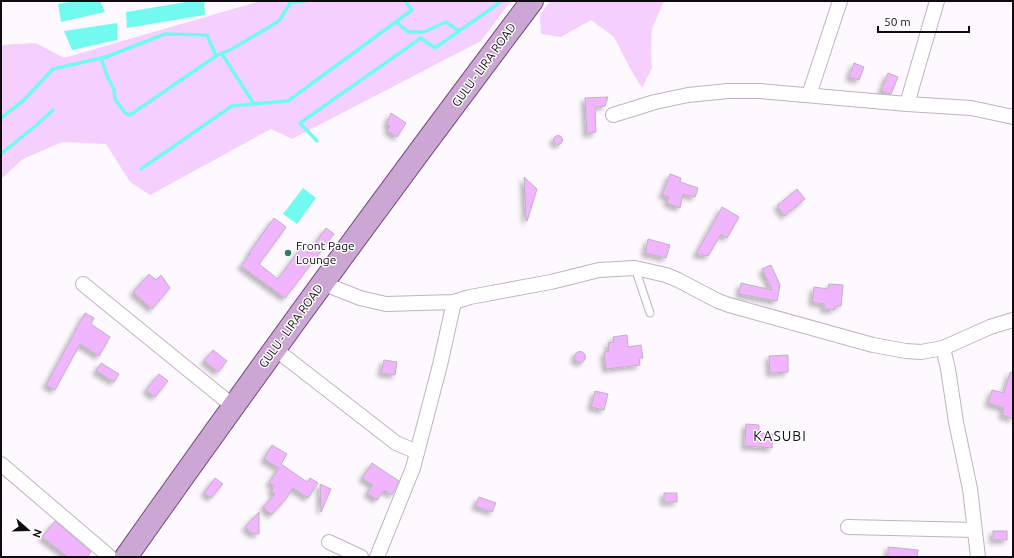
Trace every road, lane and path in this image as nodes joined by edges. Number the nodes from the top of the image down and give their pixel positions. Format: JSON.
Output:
{"nodes":[{"id":1,"x":532,"y":1,"type":"edge"},
{"id":2,"x":840,"y":1,"type":"edge"},
{"id":3,"x":937,"y":1,"type":"edge"},
{"id":4,"x":809,"y":95,"type":"junction"},
{"id":5,"x":907,"y":104,"type":"junction"},
{"id":6,"x":613,"y":115,"type":"dead end"},
{"id":7,"x":1013,"y":117,"type":"edge"},
{"id":8,"x":635,"y":268,"type":"junction"},
{"id":9,"x":322,"y":283,"type":"junction"},
{"id":10,"x":83,"y":284,"type":"dead end"},
{"id":11,"x":454,"y":302,"type":"junction"},
{"id":12,"x":650,"y":313,"type":"dead end"},
{"id":13,"x":1013,"y":320,"type":"edge"},
{"id":14,"x":943,"y":348,"type":"junction"},
{"id":15,"x":275,"y":349,"type":"junction"},
{"id":16,"x":233,"y":406,"type":"junction"},
{"id":17,"x":417,"y":452,"type":"junction"},
{"id":18,"x":1,"y":464,"type":"edge"},
{"id":19,"x":848,"y":527,"type":"dead end"},
{"id":20,"x":974,"y":530,"type":"junction"},
{"id":21,"x":330,"y":542,"type":"dead end"},
{"id":22,"x":110,"y":557,"type":"edge"},
{"id":23,"x":126,"y":557,"type":"edge"},
{"id":24,"x":361,"y":557,"type":"edge"},
{"id":25,"x":378,"y":557,"type":"edge"},
{"id":26,"x":978,"y":557,"type":"edge"}],
"edges":[{"from":1,"to":9,"type":"main road","name":"GULU - LIRA ROAD"},
{"from":2,"to":4,"type":"street"},
{"from":3,"to":5,"type":"street"},
{"from":4,"to":5,"type":"street"},
{"from":4,"to":6,"type":"street"},
{"from":5,"to":7,"type":"street"},
{"from":8,"to":11,"type":"street"},
{"from":8,"to":12,"type":"lane"},
{"from":8,"to":14,"type":"street"},
{"from":9,"to":11,"type":"street"},
{"from":9,"to":15,"type":"main road","name":"GULU - LIRA ROAD"},
{"from":10,"to":16,"type":"street"},
{"from":11,"to":17,"type":"street"},
{"from":13,"to":14,"type":"street"},
{"from":14,"to":20,"type":"street"},
{"from":15,"to":16,"type":"main road","name":"GULU - LIRA ROAD"},
{"from":15,"to":17,"type":"street"},
{"from":16,"to":23,"type":"main road","name":"GULU - LIRA ROAD"},
{"from":17,"to":25,"type":"street"},
{"from":18,"to":22,"type":"street"},
{"from":19,"to":20,"type":"street"},
{"from":20,"to":26,"type":"street"},
{"from":21,"to":24,"type":"street"}]}
